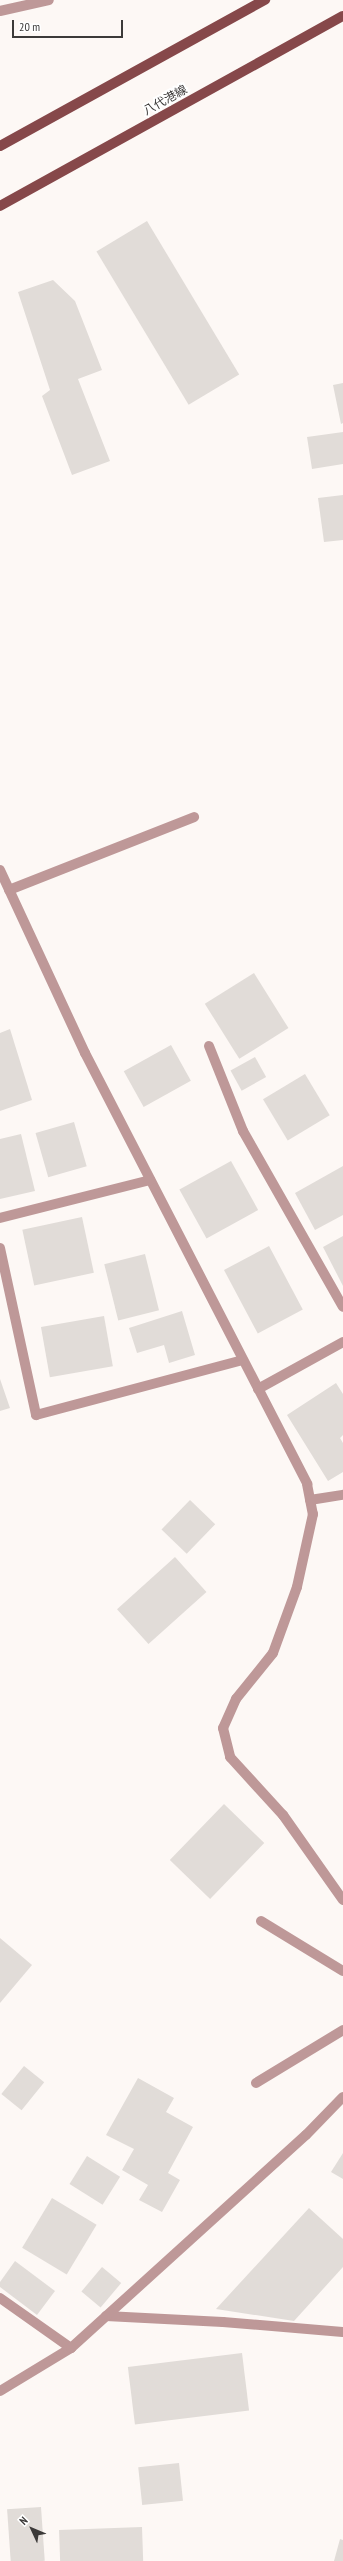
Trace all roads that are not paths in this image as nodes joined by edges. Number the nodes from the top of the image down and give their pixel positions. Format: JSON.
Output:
{"nodes":[{"id":1,"x":49,"y":0,"type":"edge"},
{"id":2,"x":265,"y":0,"type":"edge"},
{"id":3,"x":0,"y":12,"type":"edge"},
{"id":4,"x":343,"y":16,"type":"edge"},
{"id":5,"x":0,"y":146,"type":"edge"},
{"id":6,"x":0,"y":206,"type":"edge"},
{"id":7,"x":194,"y":817,"type":"dead end"},
{"id":8,"x":0,"y":870,"type":"edge"},
{"id":9,"x":9,"y":890,"type":"junction"},
{"id":10,"x":209,"y":1046,"type":"dead end"},
{"id":11,"x":150,"y":1180,"type":"junction"},
{"id":12,"x":0,"y":1218,"type":"edge"},
{"id":13,"x":0,"y":1248,"type":"edge"},
{"id":14,"x":343,"y":1307,"type":"edge"},
{"id":15,"x":343,"y":1342,"type":"edge"},
{"id":16,"x":243,"y":1360,"type":"junction"},
{"id":17,"x":258,"y":1389,"type":"junction"},
{"id":18,"x":343,"y":1495,"type":"edge"},
{"id":19,"x":310,"y":1500,"type":"junction"},
{"id":20,"x":343,"y":1900,"type":"edge"},
{"id":21,"x":261,"y":1921,"type":"dead end"},
{"id":22,"x":343,"y":1971,"type":"edge"},
{"id":23,"x":343,"y":2030,"type":"edge"},
{"id":24,"x":256,"y":2083,"type":"dead end"},
{"id":25,"x":343,"y":2097,"type":"edge"},
{"id":26,"x":0,"y":2298,"type":"edge"},
{"id":27,"x":106,"y":2316,"type":"junction"},
{"id":28,"x":343,"y":2332,"type":"edge"},
{"id":29,"x":71,"y":2348,"type":"junction"},
{"id":30,"x":0,"y":2391,"type":"edge"}],
"edges":[{"from":1,"to":3,"type":"street"},
{"from":2,"to":5,"type":"main road"},
{"from":4,"to":6,"type":"main road","name":"八代港線"},
{"from":7,"to":9,"type":"street"},
{"from":8,"to":9,"type":"street"},
{"from":9,"to":11,"type":"street"},
{"from":10,"to":14,"type":"street"},
{"from":11,"to":12,"type":"street"},
{"from":11,"to":16,"type":"street"},
{"from":13,"to":16,"type":"street"},
{"from":15,"to":17,"type":"street"},
{"from":16,"to":17,"type":"street"},
{"from":17,"to":19,"type":"street"},
{"from":18,"to":19,"type":"street"},
{"from":19,"to":20,"type":"street"},
{"from":21,"to":22,"type":"street"},
{"from":23,"to":24,"type":"street"},
{"from":25,"to":27,"type":"street"},
{"from":26,"to":29,"type":"street"},
{"from":27,"to":28,"type":"street"},
{"from":27,"to":29,"type":"street"},
{"from":29,"to":30,"type":"street"}]}
